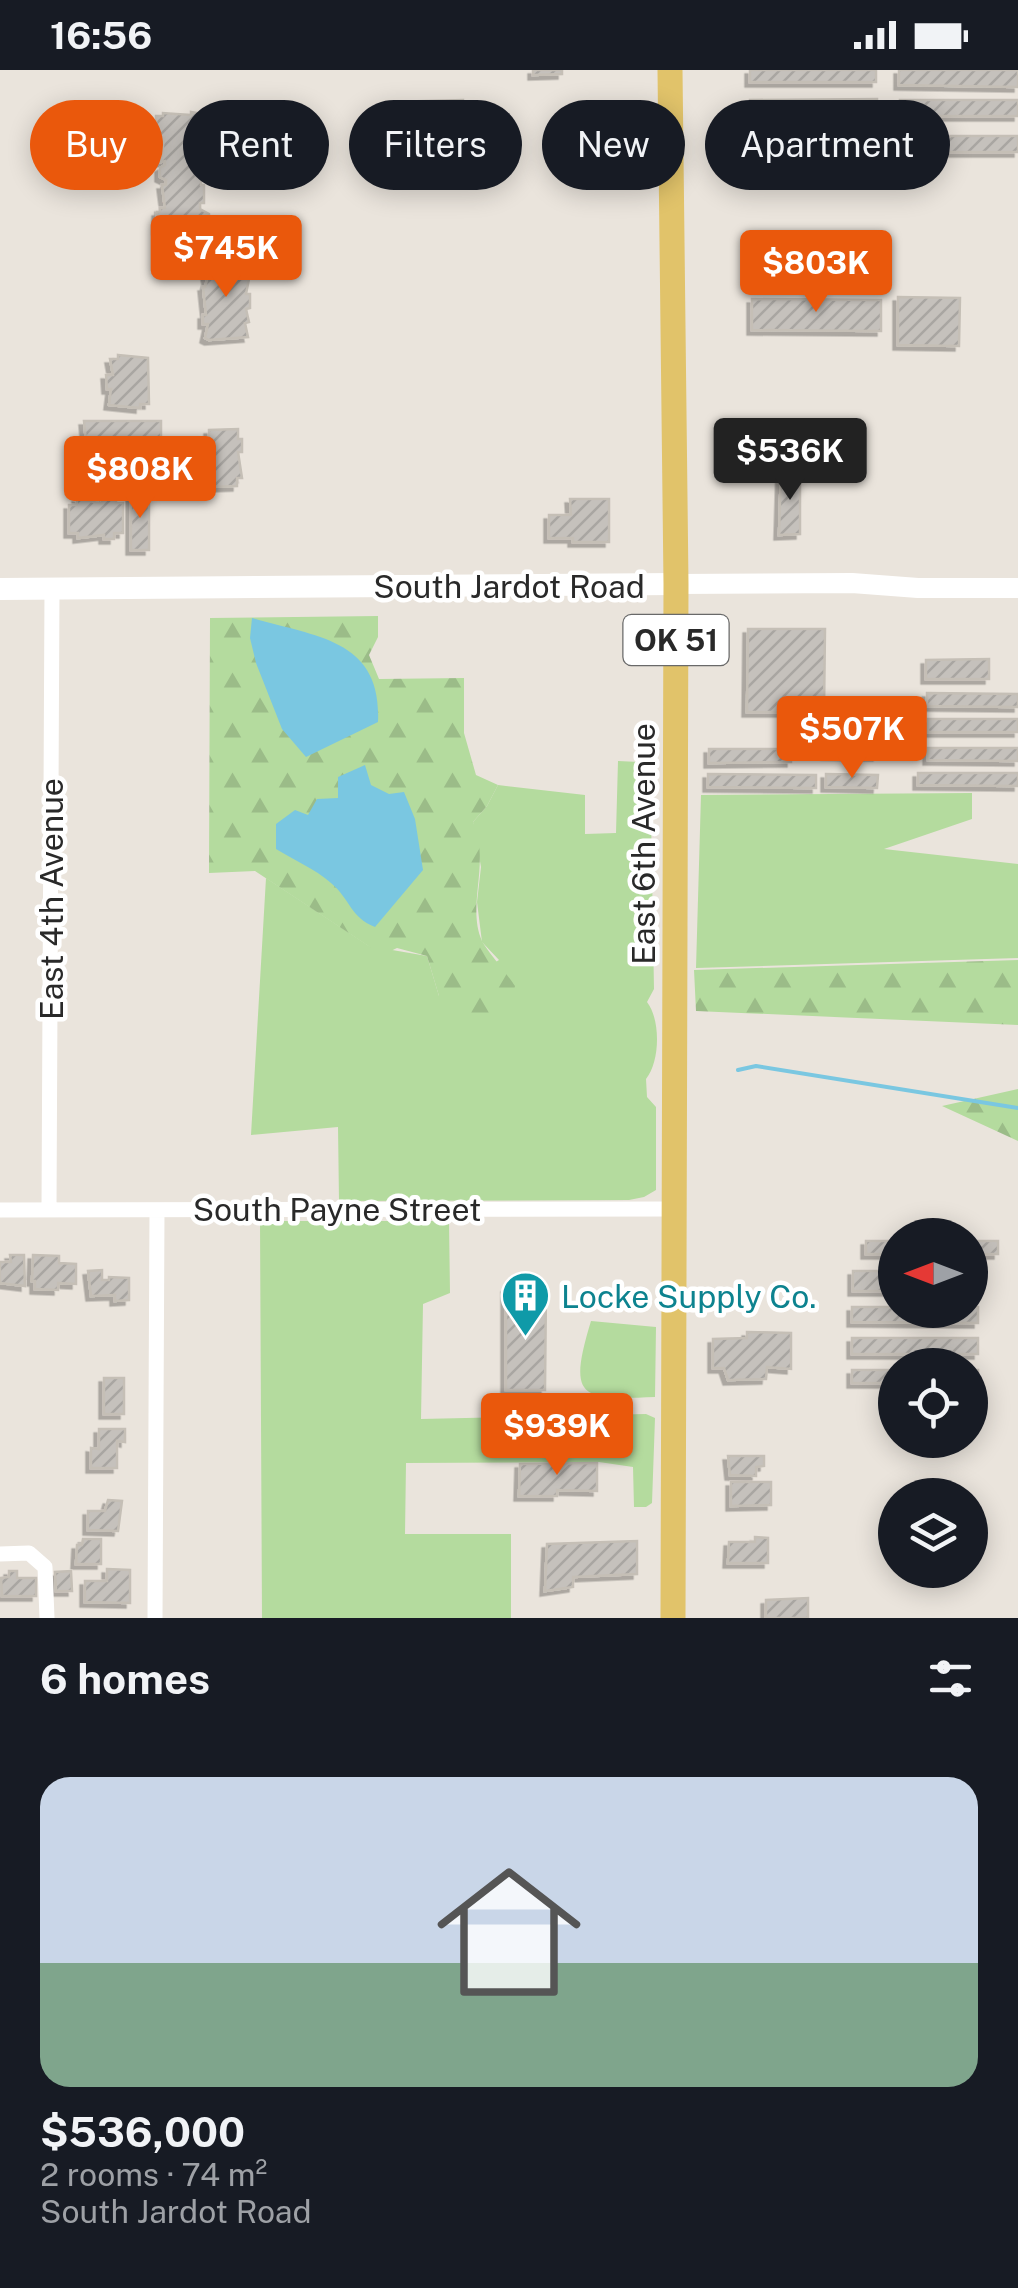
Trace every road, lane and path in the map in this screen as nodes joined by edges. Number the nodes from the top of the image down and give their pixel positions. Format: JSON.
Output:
{"nodes":[{"id":1,"x":670,"y":70,"type":"edge"},
{"id":2,"x":676,"y":584,"type":"junction"},
{"id":3,"x":52,"y":588,"type":"junction"},
{"id":4,"x":1018,"y":588,"type":"edge"},
{"id":5,"x":0,"y":589,"type":"edge"},
{"id":6,"x":49,"y":1208,"type":"junction"},
{"id":7,"x":675,"y":1209,"type":"junction"},
{"id":8,"x":0,"y":1210,"type":"edge"},
{"id":9,"x":156,"y":1211,"type":"junction"},
{"id":10,"x":0,"y":1554,"type":"edge"},
{"id":11,"x":48,"y":1618,"type":"edge"},
{"id":12,"x":155,"y":1618,"type":"edge"},
{"id":13,"x":672,"y":1618,"type":"edge"}],
"edges":[{"from":1,"to":2,"type":"main road","name":"East 6th Avenue","number":"OK 51"},
{"from":2,"to":3,"type":"main road","name":"South Jardot Road"},
{"from":2,"to":4,"type":"street","name":"South Jardot Road"},
{"from":2,"to":7,"type":"main road","name":"East 6th Avenue","number":"OK 51"},
{"from":3,"to":5,"type":"main road","name":"South Jardot Road"},
{"from":3,"to":6,"type":"street","name":"East 4th Avenue"},
{"from":6,"to":8,"type":"street","name":"South Payne Street"},
{"from":6,"to":9,"type":"street","name":"South Payne Street"},
{"from":7,"to":9,"type":"street","name":"South Payne Street"},
{"from":7,"to":13,"type":"main road","name":"East 6th Avenue","number":"OK 51"},
{"from":9,"to":12,"type":"street"},
{"from":10,"to":11,"type":"street"}]}
